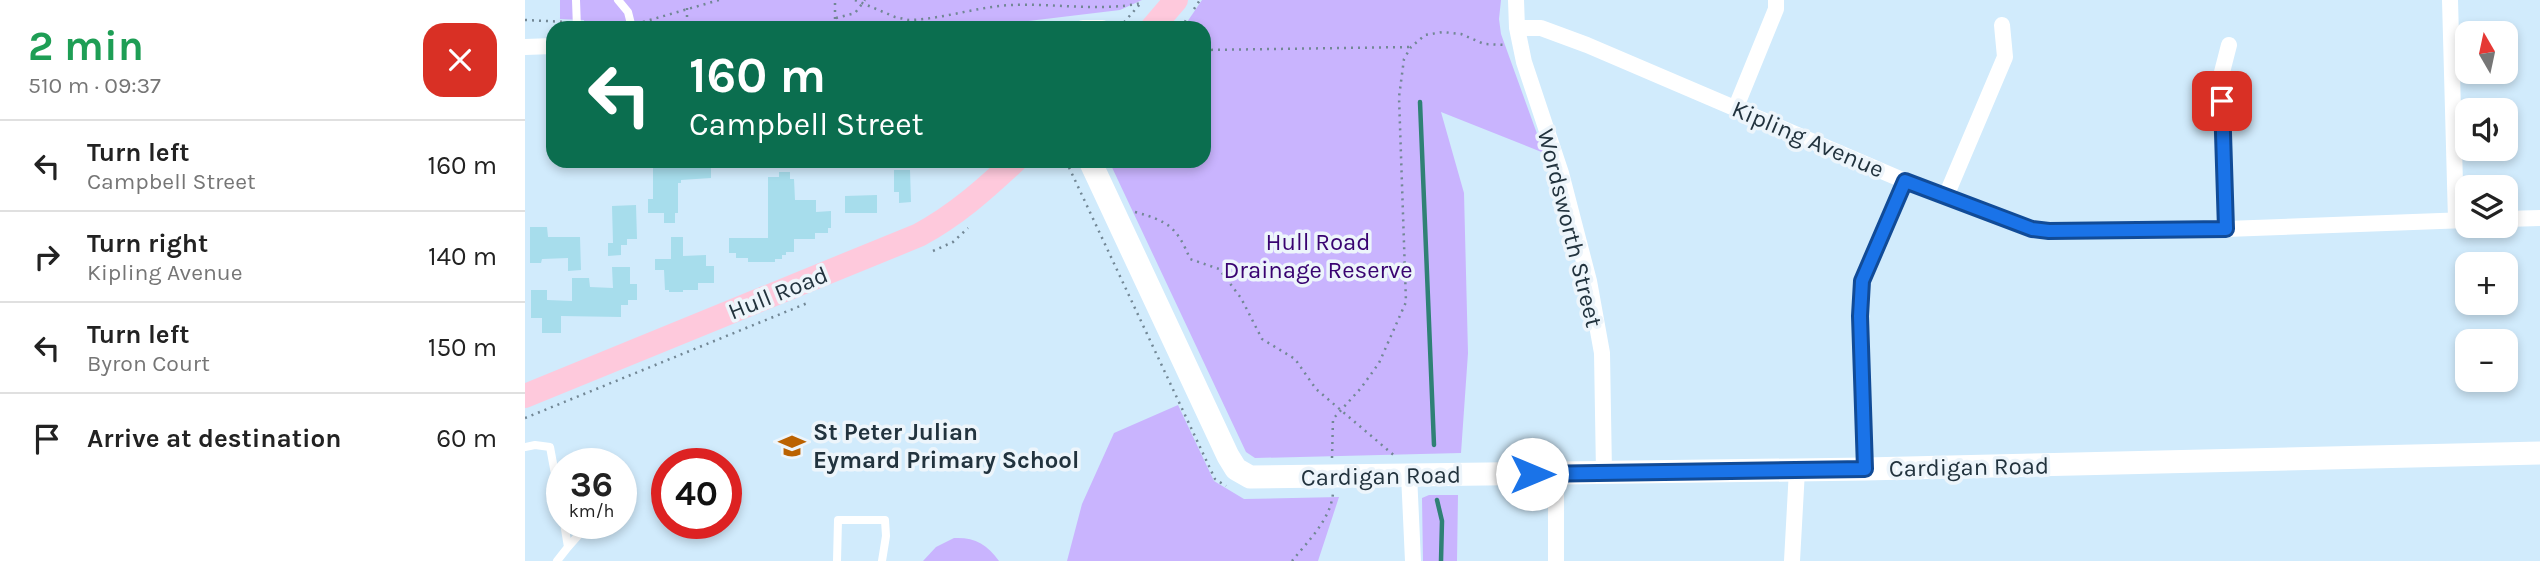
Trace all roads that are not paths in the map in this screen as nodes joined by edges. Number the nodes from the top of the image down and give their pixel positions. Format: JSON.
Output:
{"nodes":[{"id":1,"x":576,"y":0,"type":"edge"},
{"id":2,"x":618,"y":0,"type":"edge"},
{"id":3,"x":1176,"y":0,"type":"edge"},
{"id":4,"x":1516,"y":0,"type":"edge"},
{"id":5,"x":1776,"y":0,"type":"edge"},
{"id":6,"x":2450,"y":0,"type":"edge"},
{"id":7,"x":577,"y":21,"type":"edge"},
{"id":8,"x":630,"y":21,"type":"edge"},
{"id":9,"x":1158,"y":21,"type":"edge"},
{"id":10,"x":2002,"y":25,"type":"dead end"},
{"id":11,"x":1519,"y":35,"type":"junction"},
{"id":12,"x":2229,"y":45,"type":"dead end"},
{"id":13,"x":546,"y":46,"type":"edge"},
{"id":14,"x":525,"y":47,"type":"edge"},
{"id":15,"x":1735,"y":107,"type":"junction"},
{"id":16,"x":1007,"y":168,"type":"edge"},
{"id":17,"x":1093,"y":168,"type":"edge"},
{"id":18,"x":2460,"y":175,"type":"edge"},
{"id":19,"x":1905,"y":181,"type":"junction"},
{"id":20,"x":1946,"y":196,"type":"junction"},
{"id":21,"x":2540,"y":218,"type":"edge"},
{"id":22,"x":2518,"y":219,"type":"edge"},
{"id":23,"x":2455,"y":220,"type":"edge"},
{"id":24,"x":2226,"y":229,"type":"junction"},
{"id":25,"x":525,"y":396,"type":"edge"},
{"id":26,"x":525,"y":447,"type":"edge"},
{"id":27,"x":550,"y":448,"type":"edge"},
{"id":28,"x":2540,"y":453,"type":"edge"},
{"id":29,"x":1402,"y":465,"type":"junction"},
{"id":30,"x":1865,"y":469,"type":"junction"},
{"id":31,"x":1797,"y":470,"type":"junction"},
{"id":32,"x":1604,"y":473,"type":"junction"},
{"id":33,"x":1556,"y":474,"type":"junction"},
{"id":34,"x":567,"y":539,"type":"edge"},
{"id":35,"x":575,"y":539,"type":"edge"},
{"id":36,"x":568,"y":547,"type":"junction"},
{"id":37,"x":557,"y":561,"type":"edge"},
{"id":38,"x":837,"y":561,"type":"edge"},
{"id":39,"x":882,"y":561,"type":"edge"},
{"id":40,"x":1413,"y":561,"type":"edge"},
{"id":41,"x":1556,"y":561,"type":"edge"},
{"id":42,"x":1792,"y":561,"type":"edge"}],
"edges":[{"from":1,"to":7,"type":"lane"},
{"from":2,"to":8,"type":"lane"},
{"from":3,"to":9,"type":"main road"},
{"from":4,"to":11,"type":"street"},
{"from":5,"to":15,"type":"street"},
{"from":6,"to":18,"type":"street"},
{"from":10,"to":20,"type":"street"},
{"from":11,"to":15,"type":"street","name":"Kipling Avenue"},
{"from":11,"to":32,"type":"street","name":"Wordsworth Street"},
{"from":12,"to":24,"type":"street"},
{"from":13,"to":14,"type":"street"},
{"from":15,"to":19,"type":"street","name":"Kipling Avenue"},
{"from":16,"to":25,"type":"main road","name":"Hull Road"},
{"from":17,"to":29,"type":"street","name":"Cardigan Road"},
{"from":19,"to":20,"type":"street","name":"Kipling Avenue"},
{"from":19,"to":30,"type":"street"},
{"from":20,"to":24,"type":"street","name":"Kipling Avenue"},
{"from":21,"to":22,"type":"street"},
{"from":23,"to":24,"type":"street","name":"Kipling Avenue"},
{"from":26,"to":27,"type":"lane"},
{"from":28,"to":30,"type":"street","name":"Cardigan Road"},
{"from":29,"to":33,"type":"street","name":"Cardigan Road"},
{"from":29,"to":40,"type":"street"},
{"from":30,"to":31,"type":"street","name":"Cardigan Road"},
{"from":31,"to":32,"type":"street","name":"Cardigan Road"},
{"from":31,"to":42,"type":"street"},
{"from":32,"to":33,"type":"street","name":"Cardigan Road"},
{"from":33,"to":41,"type":"street"},
{"from":34,"to":36,"type":"lane"},
{"from":35,"to":36,"type":"lane"},
{"from":36,"to":37,"type":"lane"},
{"from":38,"to":39,"type":"lane"}]}
